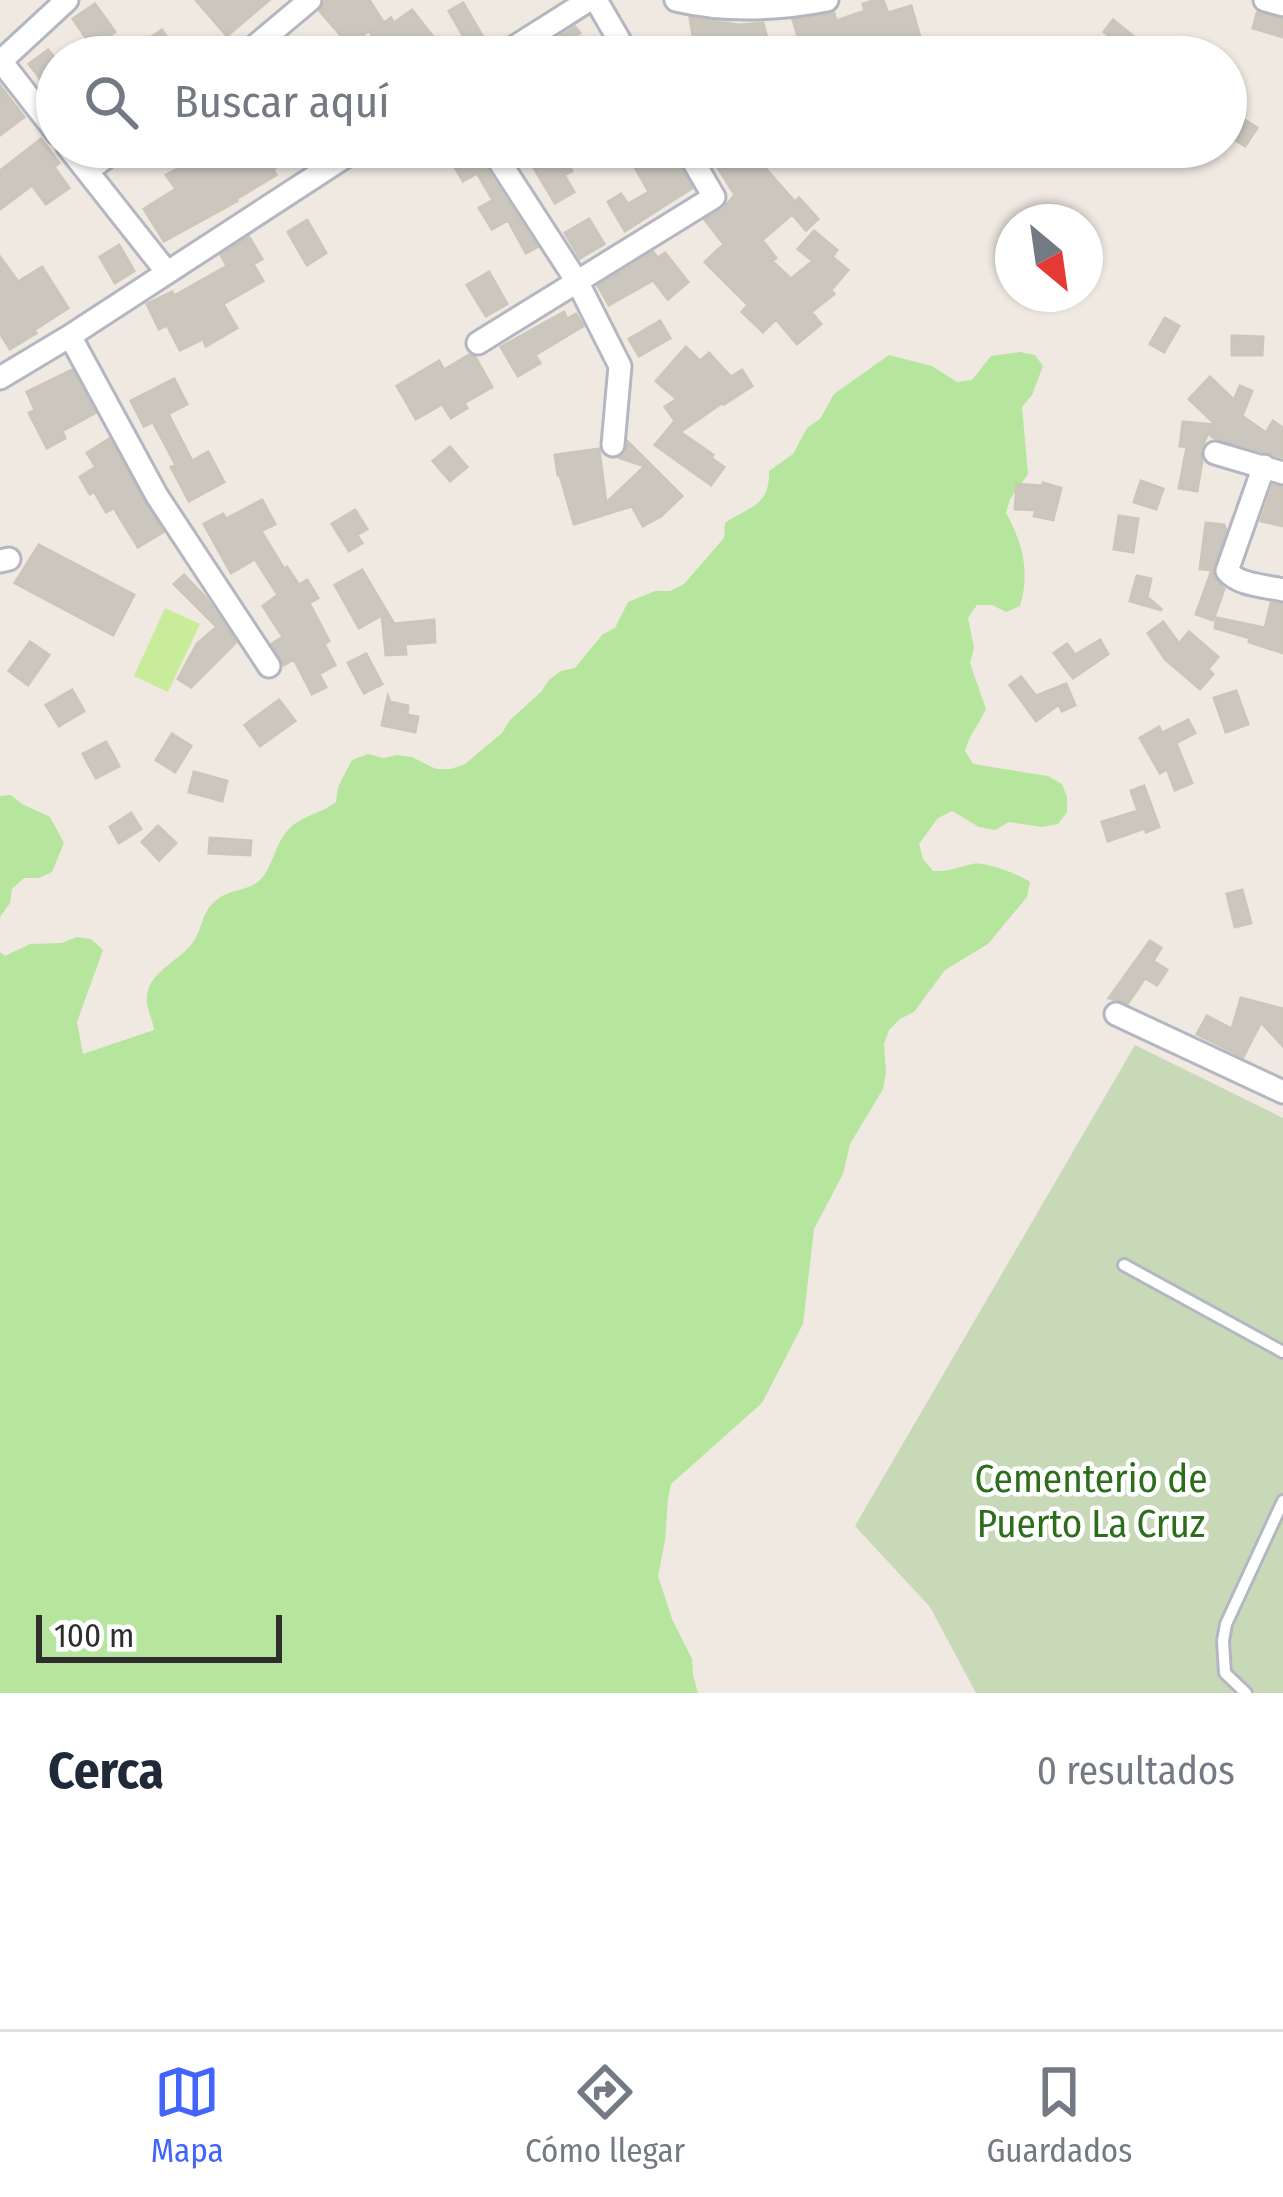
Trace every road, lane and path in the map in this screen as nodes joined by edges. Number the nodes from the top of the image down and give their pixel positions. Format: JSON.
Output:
{"nodes":[{"id":1,"x":67,"y":0,"type":"edge"},
{"id":2,"x":310,"y":0,"type":"edge"},
{"id":3,"x":592,"y":0,"type":"edge"},
{"id":4,"x":676,"y":0,"type":"edge"},
{"id":5,"x":827,"y":0,"type":"edge"},
{"id":6,"x":1265,"y":0,"type":"edge"},
{"id":7,"x":801,"y":2,"type":"edge"},
{"id":8,"x":1283,"y":5,"type":"edge"},
{"id":9,"x":267,"y":36,"type":"edge"},
{"id":10,"x":534,"y":36,"type":"edge"},
{"id":11,"x":615,"y":36,"type":"edge"},
{"id":12,"x":0,"y":61,"type":"edge"},
{"id":13,"x":36,"y":106,"type":"edge"},
{"id":14,"x":85,"y":168,"type":"edge"},
{"id":15,"x":91,"y":168,"type":"edge"},
{"id":16,"x":327,"y":168,"type":"edge"},
{"id":17,"x":504,"y":168,"type":"edge"},
{"id":18,"x":697,"y":168,"type":"edge"},
{"id":19,"x":87,"y":171,"type":"junction"},
{"id":20,"x":166,"y":271,"type":"junction"},
{"id":21,"x":578,"y":283,"type":"junction"},
{"id":22,"x":70,"y":336,"type":"junction"},
{"id":23,"x":478,"y":344,"type":"dead end"},
{"id":24,"x":0,"y":378,"type":"edge"},
{"id":25,"x":613,"y":445,"type":"dead end"},
{"id":26,"x":1215,"y":453,"type":"dead end"},
{"id":27,"x":1273,"y":470,"type":"edge"},
{"id":28,"x":1283,"y":590,"type":"edge"},
{"id":29,"x":269,"y":666,"type":"dead end"},
{"id":30,"x":1116,"y":1014,"type":"dead end"},
{"id":31,"x":1283,"y":1092,"type":"edge"},
{"id":32,"x":1124,"y":1265,"type":"dead end"},
{"id":33,"x":1283,"y":1352,"type":"edge"},
{"id":34,"x":1283,"y":1501,"type":"edge"},
{"id":35,"x":1246,"y":1693,"type":"edge"}],
"edges":[{"from":1,"to":12,"type":"street"},
{"from":2,"to":9,"type":"street"},
{"from":3,"to":10,"type":"street"},
{"from":3,"to":11,"type":"street"},
{"from":4,"to":7,"type":"street"},
{"from":5,"to":7,"type":"street"},
{"from":6,"to":8,"type":"street"},
{"from":12,"to":13,"type":"street"},
{"from":14,"to":19,"type":"street"},
{"from":15,"to":19,"type":"street"},
{"from":16,"to":20,"type":"street"},
{"from":17,"to":21,"type":"street"},
{"from":18,"to":21,"type":"street"},
{"from":19,"to":20,"type":"street"},
{"from":20,"to":22,"type":"street"},
{"from":21,"to":23,"type":"street"},
{"from":21,"to":25,"type":"street"},
{"from":22,"to":24,"type":"street"},
{"from":22,"to":29,"type":"street"},
{"from":26,"to":27,"type":"street"},
{"from":27,"to":28,"type":"street"},
{"from":30,"to":31,"type":"street"},
{"from":32,"to":33,"type":"lane"},
{"from":34,"to":35,"type":"lane"}]}
